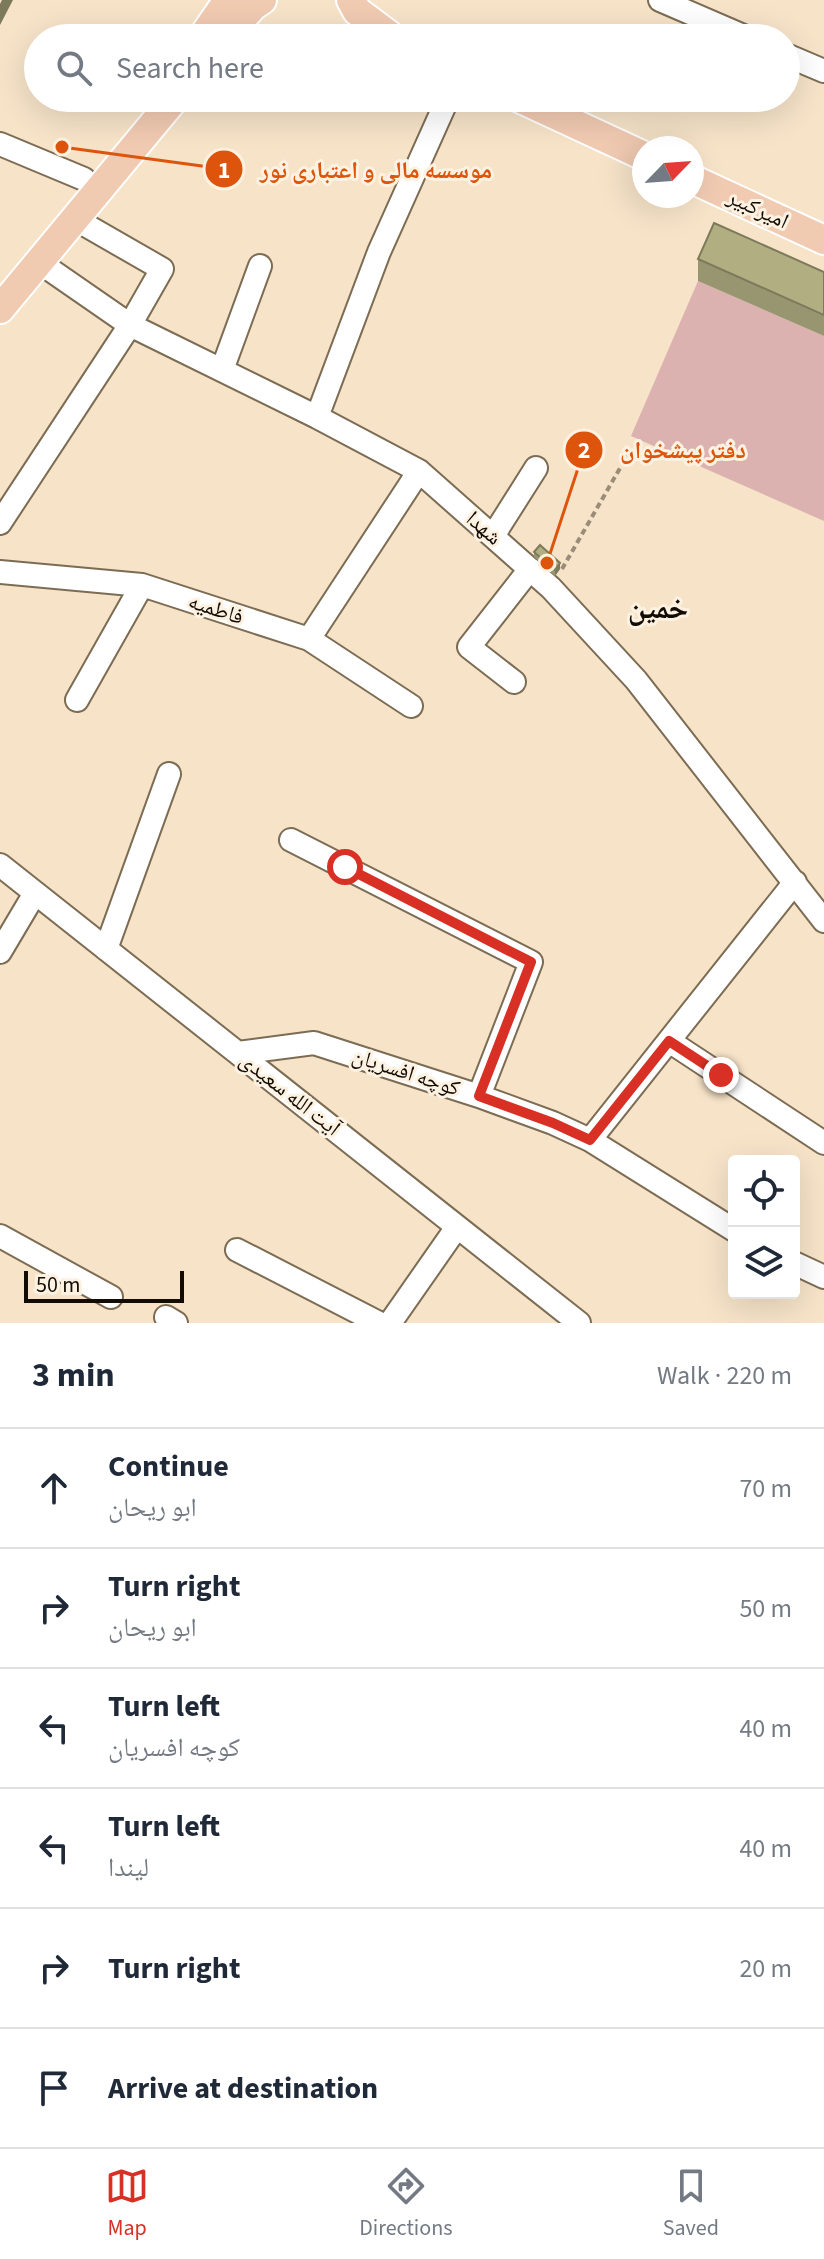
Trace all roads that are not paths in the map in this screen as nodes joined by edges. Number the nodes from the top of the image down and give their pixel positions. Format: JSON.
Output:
{"nodes":[{"id":1,"x":228,"y":0,"type":"edge"},
{"id":2,"x":262,"y":0,"type":"edge"},
{"id":3,"x":351,"y":0,"type":"edge"},
{"id":4,"x":660,"y":0,"type":"edge"},
{"id":5,"x":212,"y":24,"type":"edge"},
{"id":6,"x":237,"y":24,"type":"edge"},
{"id":7,"x":374,"y":24,"type":"edge"},
{"id":8,"x":716,"y":24,"type":"edge"},
{"id":9,"x":800,"y":61,"type":"edge"},
{"id":10,"x":824,"y":71,"type":"edge"},
{"id":11,"x":142,"y":112,"type":"edge"},
{"id":12,"x":163,"y":112,"type":"edge"},
{"id":13,"x":442,"y":112,"type":"edge"},
{"id":14,"x":549,"y":112,"type":"edge"},
{"id":15,"x":0,"y":144,"type":"edge"},
{"id":16,"x":632,"y":150,"type":"edge"},
{"id":17,"x":84,"y":179,"type":"junction"},
{"id":18,"x":704,"y":185,"type":"edge"},
{"id":19,"x":75,"y":219,"type":"junction"},
{"id":20,"x":824,"y":240,"type":"edge"},
{"id":21,"x":39,"y":262,"type":"junction"},
{"id":22,"x":260,"y":266,"type":"dead end"},
{"id":23,"x":0,"y":278,"type":"edge"},
{"id":24,"x":0,"y":309,"type":"edge"},
{"id":25,"x":130,"y":325,"type":"junction"},
{"id":26,"x":222,"y":370,"type":"junction"},
{"id":27,"x":317,"y":417,"type":"junction"},
{"id":28,"x":536,"y":468,"type":"dead end"},
{"id":29,"x":419,"y":471,"type":"junction"},
{"id":30,"x":0,"y":523,"type":"edge"},
{"id":31,"x":493,"y":536,"type":"junction"},
{"id":32,"x":530,"y":569,"type":"junction"},
{"id":33,"x":0,"y":572,"type":"edge"},
{"id":34,"x":142,"y":585,"type":"junction"},
{"id":35,"x":309,"y":639,"type":"junction"},
{"id":36,"x":514,"y":682,"type":"dead end"},
{"id":37,"x":77,"y":700,"type":"dead end"},
{"id":38,"x":411,"y":706,"type":"dead end"},
{"id":39,"x":169,"y":774,"type":"dead end"},
{"id":40,"x":291,"y":840,"type":"dead end"},
{"id":41,"x":0,"y":865,"type":"edge"},
{"id":42,"x":795,"y":882,"type":"junction"},
{"id":43,"x":35,"y":893,"type":"junction"},
{"id":44,"x":824,"y":921,"type":"edge"},
{"id":45,"x":106,"y":949,"type":"junction"},
{"id":46,"x":0,"y":952,"type":"edge"},
{"id":47,"x":669,"y":1041,"type":"junction"},
{"id":48,"x":238,"y":1053,"type":"junction"},
{"id":49,"x":479,"y":1096,"type":"junction"},
{"id":50,"x":590,"y":1140,"type":"junction"},
{"id":51,"x":824,"y":1143,"type":"edge"},
{"id":52,"x":457,"y":1227,"type":"junction"},
{"id":53,"x":729,"y":1227,"type":"edge"},
{"id":54,"x":0,"y":1236,"type":"edge"},
{"id":55,"x":237,"y":1250,"type":"dead end"},
{"id":56,"x":800,"y":1266,"type":"edge"},
{"id":57,"x":824,"y":1277,"type":"edge"},
{"id":58,"x":111,"y":1297,"type":"dead end"},
{"id":59,"x":379,"y":1323,"type":"edge"},
{"id":60,"x":390,"y":1323,"type":"edge"},
{"id":61,"x":579,"y":1323,"type":"edge"}],
"edges":[{"from":1,"to":5,"type":"main road"},
{"from":2,"to":6,"type":"main road"},
{"from":3,"to":7,"type":"main road"},
{"from":4,"to":8,"type":"street"},
{"from":9,"to":10,"type":"street"},
{"from":11,"to":17,"type":"main road"},
{"from":12,"to":19,"type":"main road"},
{"from":13,"to":27,"type":"street"},
{"from":14,"to":16,"type":"main road"},
{"from":15,"to":17,"type":"street"},
{"from":17,"to":23,"type":"main road"},
{"from":18,"to":20,"type":"main road","name":"امیرکبیر"},
{"from":19,"to":21,"type":"main road"},
{"from":19,"to":25,"type":"street"},
{"from":21,"to":24,"type":"main road"},
{"from":21,"to":25,"type":"street","name":"شهدا"},
{"from":22,"to":26,"type":"street"},
{"from":25,"to":26,"type":"street","name":"شهدا"},
{"from":25,"to":30,"type":"street"},
{"from":26,"to":27,"type":"street","name":"شهدا"},
{"from":27,"to":29,"type":"street","name":"شهدا"},
{"from":28,"to":31,"type":"street"},
{"from":29,"to":31,"type":"street","name":"شهدا"},
{"from":29,"to":35,"type":"street"},
{"from":31,"to":32,"type":"street","name":"شهدا"},
{"from":32,"to":36,"type":"street"},
{"from":32,"to":42,"type":"street","name":"شهدا"},
{"from":33,"to":34,"type":"street","name":"فاطمیه"},
{"from":34,"to":35,"type":"street","name":"فاطمیه"},
{"from":34,"to":37,"type":"street"},
{"from":35,"to":38,"type":"street","name":"فاطمیه"},
{"from":39,"to":45,"type":"street"},
{"from":40,"to":49,"type":"street"},
{"from":41,"to":43,"type":"street","name":"آیت الله سعیدی"},
{"from":42,"to":44,"type":"street","name":"شهدا"},
{"from":42,"to":47,"type":"street"},
{"from":43,"to":45,"type":"street","name":"آیت الله سعیدی"},
{"from":43,"to":46,"type":"street"},
{"from":45,"to":48,"type":"street","name":"آیت الله سعیدی"},
{"from":47,"to":50,"type":"street"},
{"from":47,"to":51,"type":"street"},
{"from":48,"to":49,"type":"street","name":"کوچه افسریان"},
{"from":48,"to":52,"type":"street","name":"آیت الله سعیدی"},
{"from":49,"to":50,"type":"street","name":"کوچه افسریان"},
{"from":50,"to":53,"type":"street","name":"کوچه افسریان"},
{"from":52,"to":60,"type":"street"},
{"from":52,"to":61,"type":"street","name":"آیت الله سعیدی"},
{"from":54,"to":58,"type":"street"},
{"from":55,"to":59,"type":"street"},
{"from":56,"to":57,"type":"street"}]}
